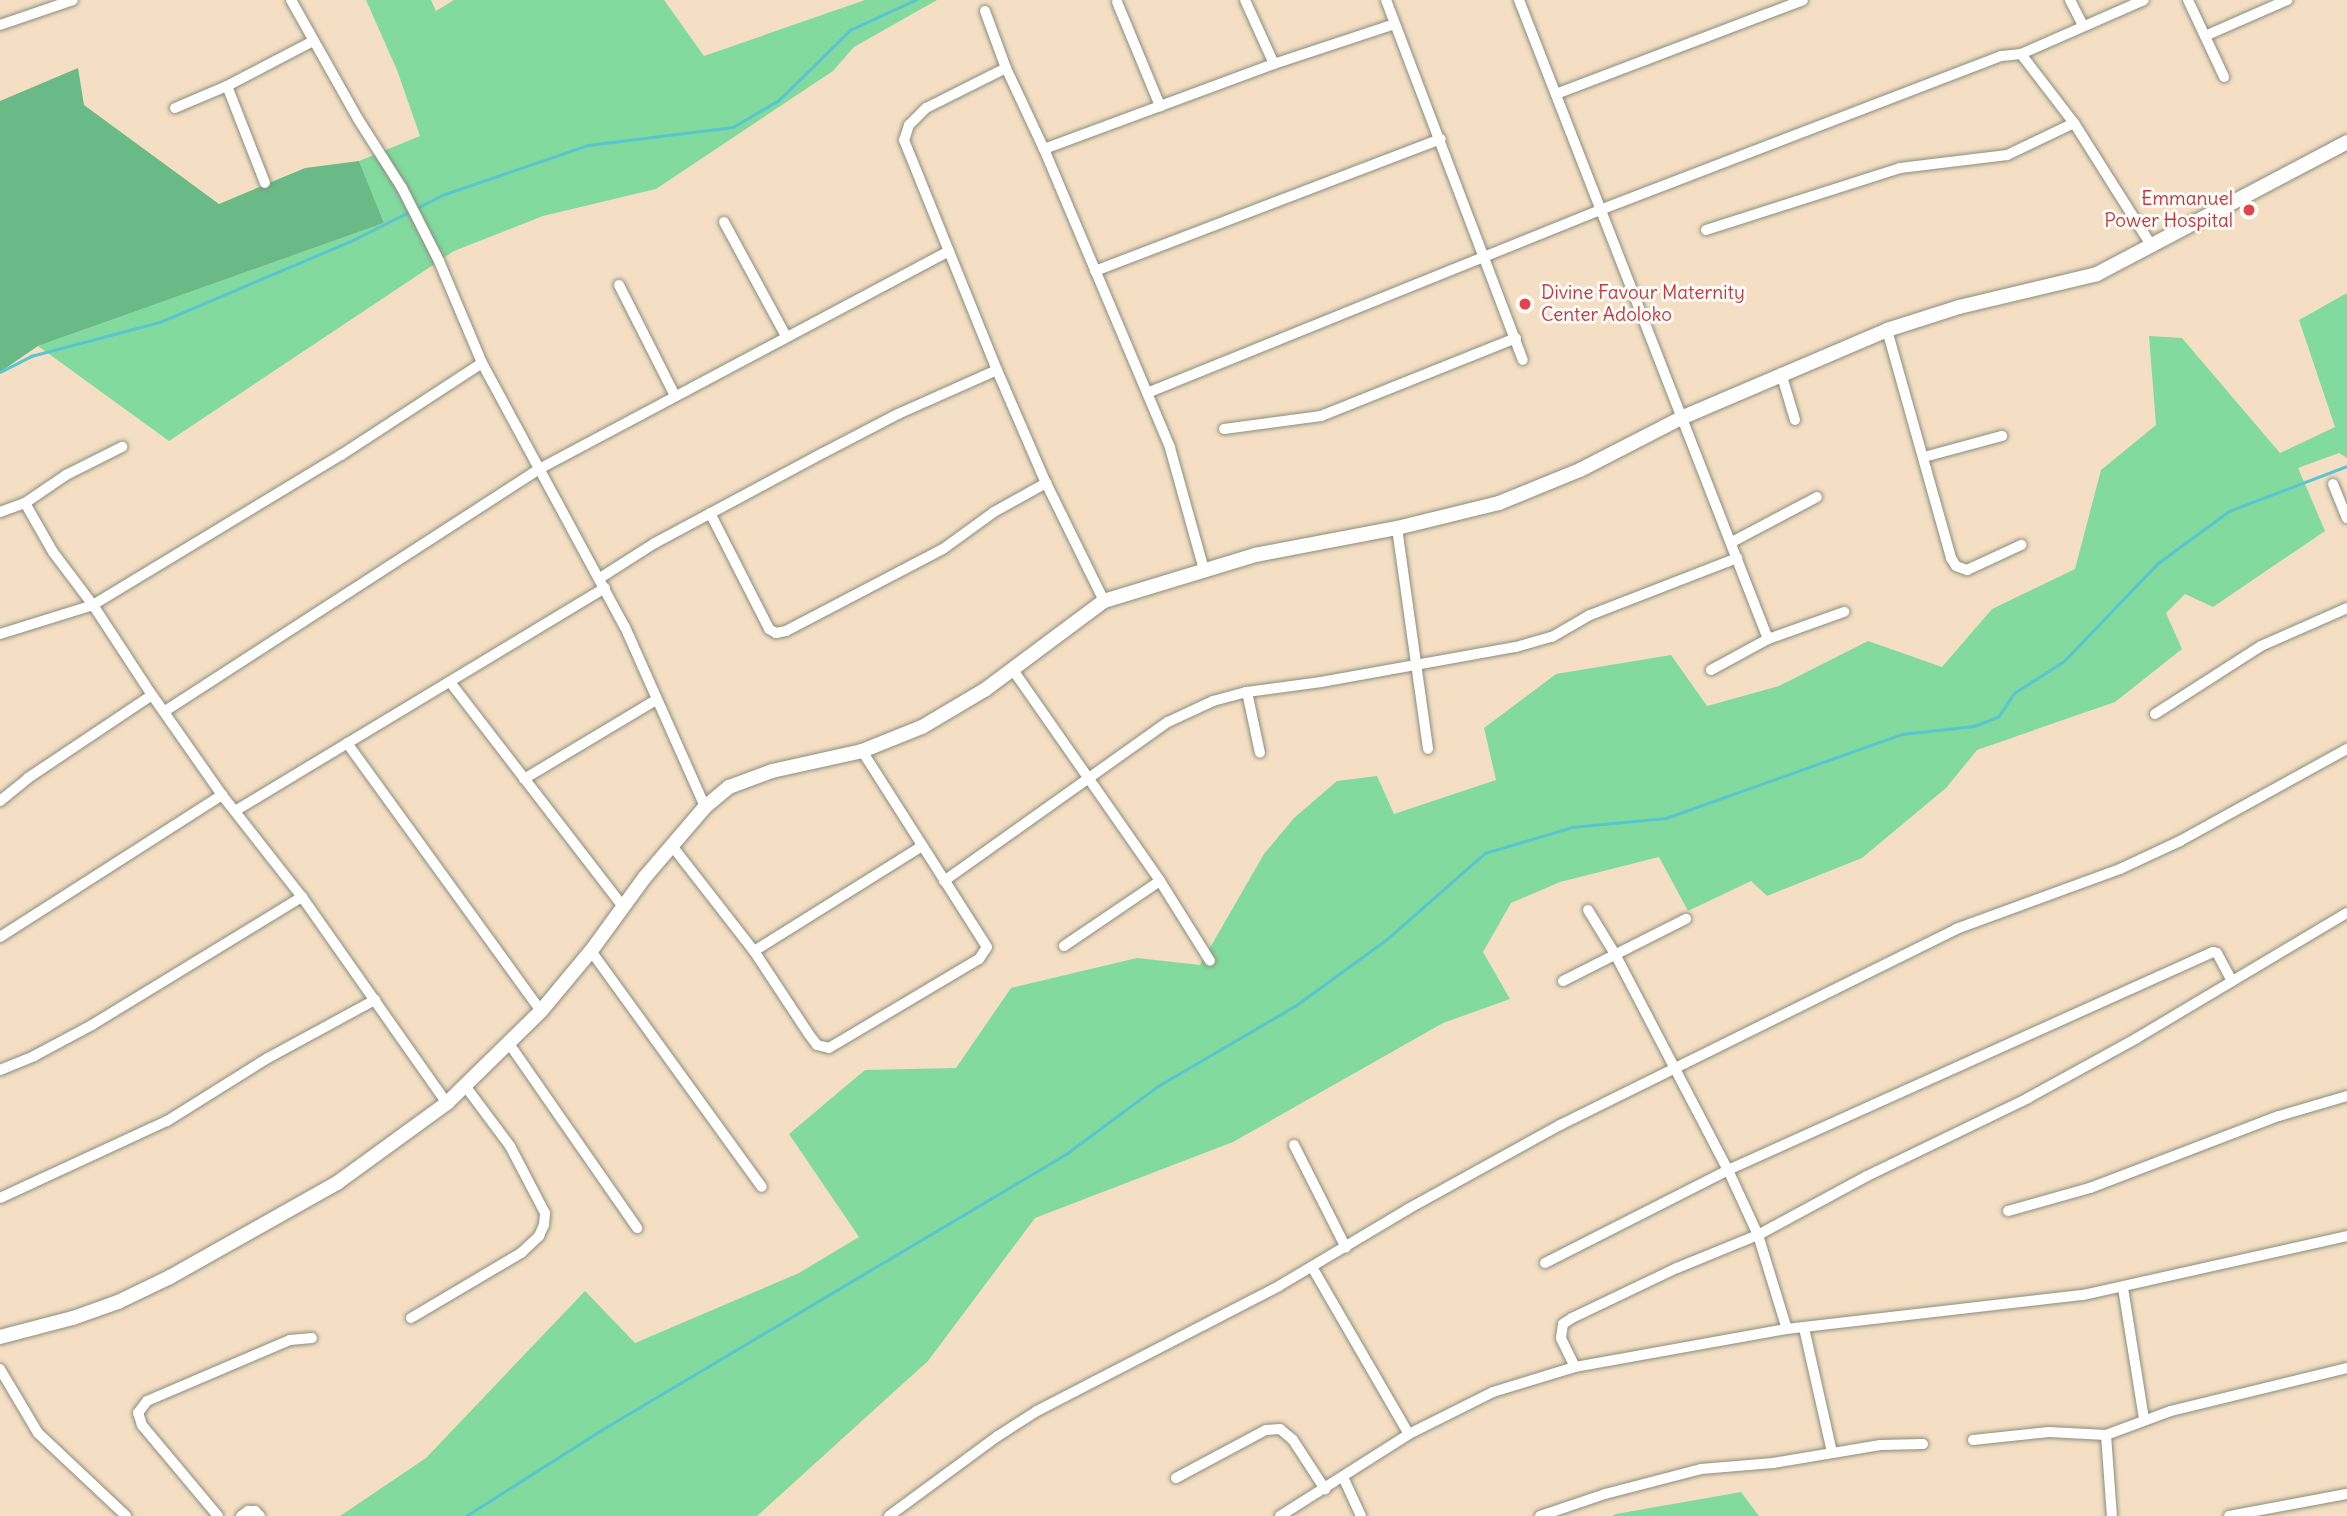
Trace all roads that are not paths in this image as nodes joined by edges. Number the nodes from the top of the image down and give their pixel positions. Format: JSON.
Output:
{"nodes":[{"id":1,"x":73,"y":0,"type":"edge"},
{"id":2,"x":292,"y":0,"type":"edge"},
{"id":3,"x":1245,"y":0,"type":"edge"},
{"id":4,"x":1386,"y":0,"type":"edge"},
{"id":5,"x":1519,"y":0,"type":"edge"},
{"id":6,"x":1802,"y":0,"type":"edge"},
{"id":7,"x":2070,"y":0,"type":"edge"},
{"id":8,"x":2144,"y":0,"type":"edge"},
{"id":9,"x":2188,"y":0,"type":"edge"},
{"id":10,"x":2287,"y":0,"type":"edge"},
{"id":11,"x":1117,"y":2,"type":"dead end"},
{"id":12,"x":985,"y":11,"type":"dead end"},
{"id":13,"x":1395,"y":24,"type":"junction"},
{"id":14,"x":0,"y":25,"type":"edge"},
{"id":15,"x":2083,"y":26,"type":"junction"},
{"id":16,"x":2205,"y":36,"type":"junction"},
{"id":17,"x":313,"y":41,"type":"junction"},
{"id":18,"x":2021,"y":54,"type":"junction"},
{"id":19,"x":1274,"y":64,"type":"junction"},
{"id":20,"x":1006,"y":68,"type":"junction"},
{"id":21,"x":2224,"y":77,"type":"dead end"},
{"id":22,"x":227,"y":86,"type":"junction"},
{"id":23,"x":1556,"y":94,"type":"junction"},
{"id":24,"x":1160,"y":106,"type":"junction"},
{"id":25,"x":175,"y":108,"type":"dead end"},
{"id":26,"x":2074,"y":123,"type":"junction"},
{"id":27,"x":1441,"y":139,"type":"junction"},
{"id":28,"x":2347,"y":142,"type":"edge"},
{"id":29,"x":1044,"y":149,"type":"junction"},
{"id":30,"x":265,"y":183,"type":"dead end"},
{"id":31,"x":1600,"y":210,"type":"junction"},
{"id":32,"x":724,"y":222,"type":"dead end"},
{"id":33,"x":1706,"y":230,"type":"dead end"},
{"id":34,"x":2150,"y":243,"type":"junction"},
{"id":35,"x":949,"y":251,"type":"junction"},
{"id":36,"x":1483,"y":258,"type":"junction"},
{"id":37,"x":1094,"y":271,"type":"junction"},
{"id":38,"x":619,"y":285,"type":"dead end"},
{"id":39,"x":1887,"y":330,"type":"junction"},
{"id":40,"x":786,"y":336,"type":"junction"},
{"id":41,"x":1516,"y":338,"type":"junction"},
{"id":42,"x":1523,"y":360,"type":"dead end"},
{"id":43,"x":482,"y":363,"type":"junction"},
{"id":44,"x":997,"y":370,"type":"junction"},
{"id":45,"x":1781,"y":373,"type":"junction"},
{"id":46,"x":1147,"y":393,"type":"junction"},
{"id":47,"x":674,"y":394,"type":"junction"},
{"id":48,"x":1681,"y":418,"type":"junction"},
{"id":49,"x":1795,"y":420,"type":"dead end"},
{"id":50,"x":1224,"y":429,"type":"dead end"},
{"id":51,"x":2002,"y":436,"type":"dead end"},
{"id":52,"x":122,"y":447,"type":"dead end"},
{"id":53,"x":1924,"y":457,"type":"junction"},
{"id":54,"x":541,"y":468,"type":"junction"},
{"id":55,"x":1046,"y":483,"type":"junction"},
{"id":56,"x":2333,"y":484,"type":"dead end"},
{"id":57,"x":1817,"y":497,"type":"dead end"},
{"id":58,"x":25,"y":503,"type":"junction"},
{"id":59,"x":0,"y":512,"type":"edge"},
{"id":60,"x":710,"y":513,"type":"junction"},
{"id":61,"x":2347,"y":518,"type":"edge"},
{"id":62,"x":1397,"y":528,"type":"junction"},
{"id":63,"x":1732,"y":542,"type":"junction"},
{"id":64,"x":2021,"y":545,"type":"dead end"},
{"id":65,"x":1737,"y":558,"type":"junction"},
{"id":66,"x":1204,"y":570,"type":"junction"},
{"id":67,"x":602,"y":583,"type":"junction"},
{"id":68,"x":1104,"y":601,"type":"junction"},
{"id":69,"x":93,"y":605,"type":"junction"},
{"id":70,"x":2347,"y":608,"type":"edge"},
{"id":71,"x":1844,"y":612,"type":"dead end"},
{"id":72,"x":0,"y":634,"type":"edge"},
{"id":73,"x":1768,"y":639,"type":"junction"},
{"id":74,"x":1415,"y":664,"type":"junction"},
{"id":75,"x":1013,"y":670,"type":"junction"},
{"id":76,"x":1711,"y":670,"type":"dead end"},
{"id":77,"x":450,"y":682,"type":"junction"},
{"id":78,"x":1247,"y":692,"type":"junction"},
{"id":79,"x":152,"y":695,"type":"junction"},
{"id":80,"x":656,"y":700,"type":"junction"},
{"id":81,"x":165,"y":711,"type":"junction"},
{"id":82,"x":2155,"y":714,"type":"dead end"},
{"id":83,"x":347,"y":743,"type":"junction"},
{"id":84,"x":1428,"y":749,"type":"dead end"},
{"id":85,"x":2347,"y":749,"type":"edge"},
{"id":86,"x":862,"y":751,"type":"junction"},
{"id":87,"x":1260,"y":753,"type":"dead end"},
{"id":88,"x":1090,"y":777,"type":"junction"},
{"id":89,"x":524,"y":779,"type":"junction"},
{"id":90,"x":222,"y":795,"type":"junction"},
{"id":91,"x":0,"y":801,"type":"edge"},
{"id":92,"x":705,"y":807,"type":"junction"},
{"id":93,"x":235,"y":811,"type":"junction"},
{"id":94,"x":922,"y":846,"type":"junction"},
{"id":95,"x":673,"y":847,"type":"junction"},
{"id":96,"x":944,"y":880,"type":"junction"},
{"id":97,"x":1160,"y":881,"type":"junction"},
{"id":98,"x":302,"y":897,"type":"junction"},
{"id":99,"x":622,"y":905,"type":"junction"},
{"id":100,"x":1588,"y":910,"type":"dead end"},
{"id":101,"x":2347,"y":913,"type":"edge"},
{"id":102,"x":1686,"y":919,"type":"dead end"},
{"id":103,"x":0,"y":937,"type":"edge"},
{"id":104,"x":1064,"y":946,"type":"dead end"},
{"id":105,"x":591,"y":951,"type":"junction"},
{"id":106,"x":754,"y":951,"type":"junction"},
{"id":107,"x":1615,"y":954,"type":"junction"},
{"id":108,"x":1209,"y":961,"type":"dead end"},
{"id":109,"x":1563,"y":981,"type":"dead end"},
{"id":110,"x":2232,"y":981,"type":"junction"},
{"id":111,"x":374,"y":1000,"type":"junction"},
{"id":112,"x":541,"y":1011,"type":"junction"},
{"id":113,"x":510,"y":1045,"type":"junction"},
{"id":114,"x":1674,"y":1069,"type":"junction"},
{"id":115,"x":0,"y":1070,"type":"edge"},
{"id":116,"x":466,"y":1087,"type":"junction"},
{"id":117,"x":2347,"y":1096,"type":"edge"},
{"id":118,"x":447,"y":1103,"type":"junction"},
{"id":119,"x":1294,"y":1145,"type":"dead end"},
{"id":120,"x":1728,"y":1170,"type":"junction"},
{"id":121,"x":762,"y":1187,"type":"dead end"},
{"id":122,"x":0,"y":1198,"type":"edge"},
{"id":123,"x":2008,"y":1211,"type":"dead end"},
{"id":124,"x":638,"y":1227,"type":"dead end"},
{"id":125,"x":1758,"y":1235,"type":"junction"},
{"id":126,"x":2347,"y":1236,"type":"edge"},
{"id":127,"x":1346,"y":1248,"type":"junction"},
{"id":128,"x":1545,"y":1263,"type":"dead end"},
{"id":129,"x":1311,"y":1267,"type":"junction"},
{"id":130,"x":2123,"y":1288,"type":"junction"},
{"id":131,"x":411,"y":1318,"type":"dead end"},
{"id":132,"x":1804,"y":1328,"type":"junction"},
{"id":133,"x":1787,"y":1329,"type":"junction"},
{"id":134,"x":0,"y":1337,"type":"edge"},
{"id":135,"x":312,"y":1338,"type":"dead end"},
{"id":136,"x":1575,"y":1367,"type":"junction"},
{"id":137,"x":2347,"y":1368,"type":"edge"},
{"id":138,"x":0,"y":1369,"type":"edge"},
{"id":139,"x":2144,"y":1419,"type":"junction"},
{"id":140,"x":1409,"y":1434,"type":"junction"},
{"id":141,"x":2106,"y":1435,"type":"junction"},
{"id":142,"x":1973,"y":1440,"type":"dead end"},
{"id":143,"x":1923,"y":1444,"type":"dead end"},
{"id":144,"x":1832,"y":1452,"type":"junction"},
{"id":145,"x":1343,"y":1477,"type":"junction"},
{"id":146,"x":1176,"y":1478,"type":"dead end"},
{"id":147,"x":1325,"y":1489,"type":"junction"},
{"id":148,"x":2347,"y":1494,"type":"edge"},
{"id":149,"x":126,"y":1516,"type":"edge"},
{"id":150,"x":218,"y":1516,"type":"edge"},
{"id":151,"x":241,"y":1516,"type":"edge"},
{"id":152,"x":260,"y":1516,"type":"edge"},
{"id":153,"x":889,"y":1516,"type":"edge"},
{"id":154,"x":1280,"y":1516,"type":"edge"},
{"id":155,"x":1362,"y":1516,"type":"edge"},
{"id":156,"x":1540,"y":1516,"type":"edge"},
{"id":157,"x":2112,"y":1516,"type":"edge"},
{"id":158,"x":2229,"y":1516,"type":"edge"}],
"edges":[{"from":1,"to":14,"type":"street"},
{"from":2,"to":17,"type":"street"},
{"from":3,"to":19,"type":"street"},
{"from":4,"to":13,"type":"street"},
{"from":5,"to":23,"type":"street"},
{"from":6,"to":23,"type":"street"},
{"from":7,"to":15,"type":"street"},
{"from":8,"to":15,"type":"street"},
{"from":9,"to":16,"type":"street"},
{"from":10,"to":16,"type":"street"},
{"from":11,"to":24,"type":"street"},
{"from":12,"to":20,"type":"street"},
{"from":13,"to":19,"type":"street"},
{"from":13,"to":27,"type":"street"},
{"from":15,"to":18,"type":"street"},
{"from":16,"to":21,"type":"street"},
{"from":17,"to":22,"type":"street"},
{"from":17,"to":43,"type":"street"},
{"from":18,"to":26,"type":"street"},
{"from":18,"to":31,"type":"street"},
{"from":19,"to":24,"type":"street"},
{"from":20,"to":29,"type":"street"},
{"from":20,"to":35,"type":"street"},
{"from":22,"to":25,"type":"street"},
{"from":22,"to":30,"type":"street"},
{"from":23,"to":31,"type":"street"},
{"from":24,"to":29,"type":"street"},
{"from":26,"to":33,"type":"street"},
{"from":26,"to":34,"type":"street"},
{"from":27,"to":36,"type":"street"},
{"from":27,"to":37,"type":"street"},
{"from":28,"to":34,"type":"street"},
{"from":29,"to":37,"type":"street"},
{"from":31,"to":36,"type":"street"},
{"from":31,"to":48,"type":"street"},
{"from":32,"to":40,"type":"street"},
{"from":34,"to":39,"type":"street"},
{"from":35,"to":40,"type":"street"},
{"from":35,"to":44,"type":"street"},
{"from":36,"to":41,"type":"street"},
{"from":36,"to":46,"type":"street"},
{"from":37,"to":46,"type":"street"},
{"from":38,"to":47,"type":"street"},
{"from":39,"to":45,"type":"street"},
{"from":39,"to":53,"type":"street"},
{"from":40,"to":47,"type":"street"},
{"from":41,"to":42,"type":"street"},
{"from":41,"to":50,"type":"street"},
{"from":43,"to":54,"type":"street"},
{"from":43,"to":69,"type":"street"},
{"from":44,"to":55,"type":"street"},
{"from":44,"to":60,"type":"street"},
{"from":45,"to":48,"type":"street"},
{"from":45,"to":49,"type":"street"},
{"from":46,"to":66,"type":"street"},
{"from":47,"to":54,"type":"street"},
{"from":48,"to":62,"type":"street"},
{"from":48,"to":63,"type":"street"},
{"from":51,"to":53,"type":"street"},
{"from":52,"to":58,"type":"street"},
{"from":53,"to":64,"type":"street"},
{"from":54,"to":67,"type":"street"},
{"from":54,"to":81,"type":"street"},
{"from":55,"to":60,"type":"street"},
{"from":55,"to":68,"type":"street"},
{"from":56,"to":61,"type":"street"},
{"from":57,"to":63,"type":"street"},
{"from":58,"to":59,"type":"street"},
{"from":58,"to":69,"type":"street"},
{"from":60,"to":67,"type":"street"},
{"from":62,"to":66,"type":"street"},
{"from":62,"to":74,"type":"street"},
{"from":63,"to":65,"type":"street"},
{"from":65,"to":73,"type":"street"},
{"from":65,"to":74,"type":"street"},
{"from":66,"to":68,"type":"street"},
{"from":67,"to":77,"type":"street"},
{"from":67,"to":80,"type":"street"},
{"from":68,"to":75,"type":"street"},
{"from":69,"to":72,"type":"street"},
{"from":69,"to":79,"type":"street"},
{"from":70,"to":82,"type":"street"},
{"from":71,"to":73,"type":"street"},
{"from":73,"to":76,"type":"street"},
{"from":74,"to":78,"type":"street"},
{"from":74,"to":84,"type":"street"},
{"from":75,"to":86,"type":"street"},
{"from":75,"to":88,"type":"street"},
{"from":77,"to":83,"type":"street"},
{"from":77,"to":89,"type":"street"},
{"from":78,"to":87,"type":"street"},
{"from":78,"to":88,"type":"street"},
{"from":79,"to":81,"type":"street"},
{"from":79,"to":91,"type":"street"},
{"from":80,"to":89,"type":"street"},
{"from":80,"to":92,"type":"street"},
{"from":81,"to":90,"type":"street"},
{"from":83,"to":93,"type":"street"},
{"from":83,"to":112,"type":"street"},
{"from":85,"to":114,"type":"street"},
{"from":86,"to":92,"type":"street"},
{"from":86,"to":94,"type":"street"},
{"from":88,"to":96,"type":"street"},
{"from":88,"to":97,"type":"street"},
{"from":89,"to":99,"type":"street"},
{"from":90,"to":93,"type":"street"},
{"from":90,"to":103,"type":"street"},
{"from":92,"to":95,"type":"street"},
{"from":93,"to":98,"type":"street"},
{"from":94,"to":96,"type":"street"},
{"from":94,"to":106,"type":"street"},
{"from":95,"to":99,"type":"street"},
{"from":95,"to":106,"type":"street"},
{"from":96,"to":106,"type":"street"},
{"from":97,"to":104,"type":"street"},
{"from":97,"to":108,"type":"street"},
{"from":98,"to":111,"type":"street"},
{"from":98,"to":115,"type":"street"},
{"from":99,"to":105,"type":"street"},
{"from":100,"to":107,"type":"street"},
{"from":101,"to":110,"type":"street"},
{"from":102,"to":107,"type":"street"},
{"from":105,"to":112,"type":"street"},
{"from":105,"to":121,"type":"street"},
{"from":107,"to":109,"type":"street"},
{"from":107,"to":114,"type":"street"},
{"from":110,"to":120,"type":"street"},
{"from":110,"to":125,"type":"street"},
{"from":111,"to":118,"type":"street"},
{"from":111,"to":122,"type":"street"},
{"from":112,"to":113,"type":"street"},
{"from":113,"to":116,"type":"street"},
{"from":113,"to":124,"type":"street"},
{"from":114,"to":120,"type":"street"},
{"from":114,"to":127,"type":"street"},
{"from":116,"to":118,"type":"street"},
{"from":116,"to":131,"type":"street"},
{"from":117,"to":123,"type":"street"},
{"from":118,"to":134,"type":"street"},
{"from":119,"to":127,"type":"street"},
{"from":120,"to":125,"type":"street"},
{"from":120,"to":128,"type":"street"},
{"from":125,"to":133,"type":"street"},
{"from":125,"to":136,"type":"street"},
{"from":126,"to":130,"type":"street"},
{"from":127,"to":129,"type":"street"},
{"from":129,"to":140,"type":"street"},
{"from":129,"to":153,"type":"street"},
{"from":130,"to":132,"type":"street"},
{"from":130,"to":139,"type":"street"},
{"from":132,"to":133,"type":"street"},
{"from":132,"to":144,"type":"street"},
{"from":133,"to":136,"type":"street"},
{"from":135,"to":150,"type":"street"},
{"from":136,"to":140,"type":"street"},
{"from":137,"to":139,"type":"street"},
{"from":138,"to":149,"type":"street"},
{"from":139,"to":141,"type":"street"},
{"from":140,"to":145,"type":"street"},
{"from":141,"to":142,"type":"street"},
{"from":141,"to":157,"type":"street"},
{"from":143,"to":144,"type":"street"},
{"from":144,"to":156,"type":"street"},
{"from":145,"to":147,"type":"street"},
{"from":145,"to":155,"type":"street"},
{"from":146,"to":147,"type":"street"},
{"from":147,"to":154,"type":"street"},
{"from":148,"to":158,"type":"street"},
{"from":151,"to":152,"type":"street"}]}
